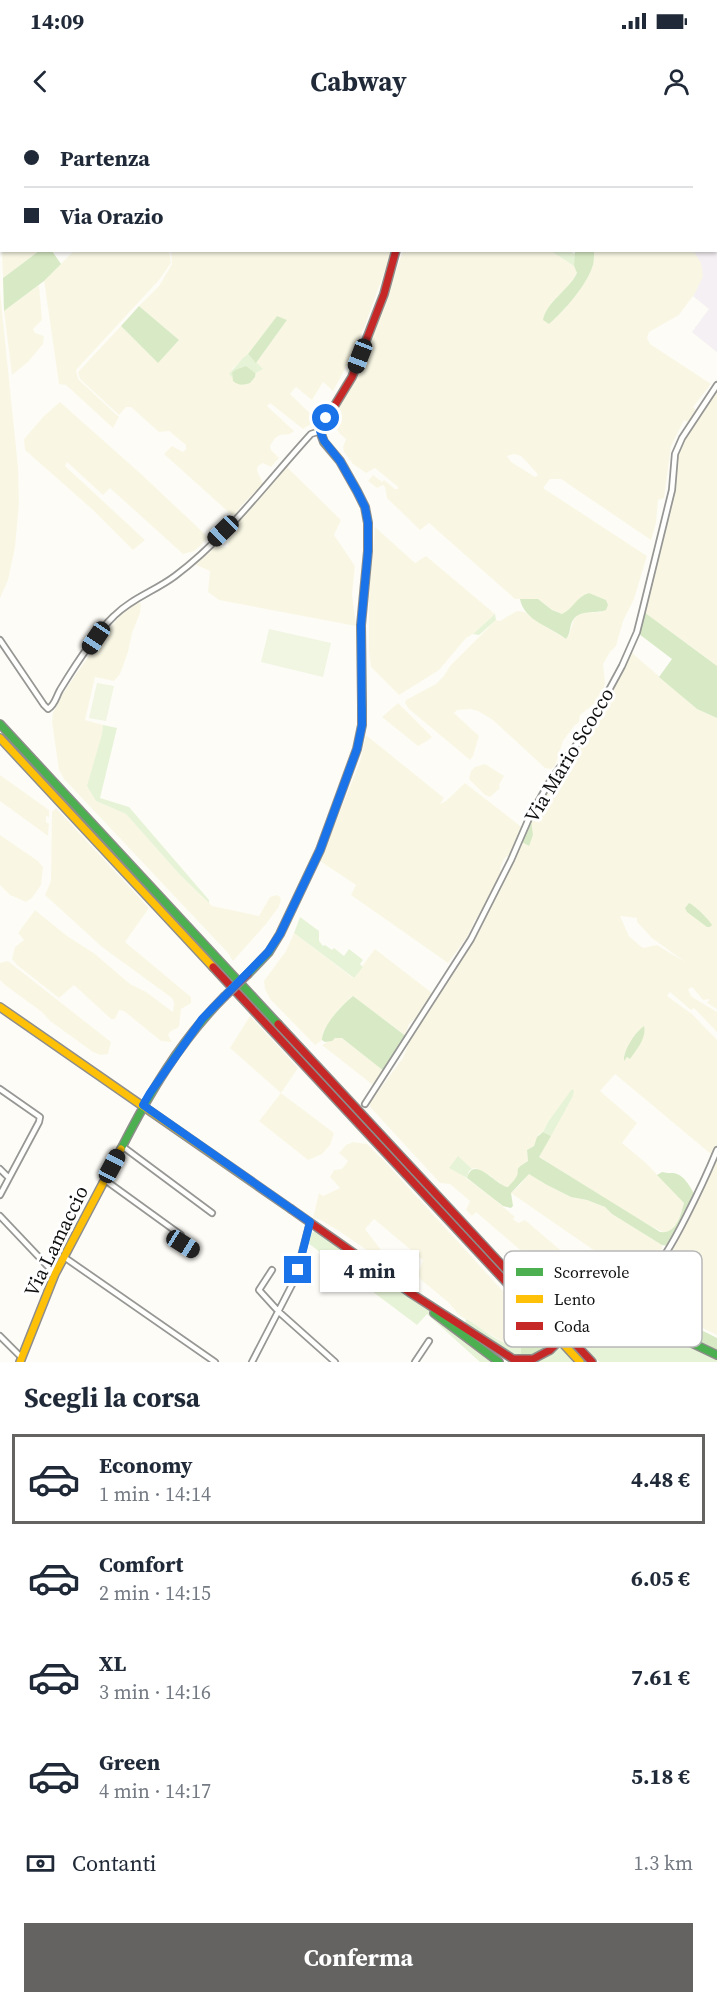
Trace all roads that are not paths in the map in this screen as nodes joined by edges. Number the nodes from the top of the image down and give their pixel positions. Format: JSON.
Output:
{"nodes":[{"id":1,"x":395,"y":252,"type":"edge"},
{"id":2,"x":717,"y":385,"type":"edge"},
{"id":3,"x":320,"y":431,"type":"junction"},
{"id":4,"x":0,"y":640,"type":"edge"},
{"id":5,"x":0,"y":724,"type":"edge"},
{"id":6,"x":0,"y":738,"type":"edge"},
{"id":7,"x":0,"y":1007,"type":"edge"},
{"id":8,"x":0,"y":1089,"type":"edge"},
{"id":9,"x":150,"y":1093,"type":"junction"},
{"id":10,"x":128,"y":1095,"type":"junction"},
{"id":11,"x":365,"y":1104,"type":"dead end"},
{"id":12,"x":143,"y":1105,"type":"junction"},
{"id":13,"x":158,"y":1116,"type":"junction"},
{"id":14,"x":122,"y":1146,"type":"junction"},
{"id":15,"x":717,"y":1150,"type":"edge"},
{"id":16,"x":0,"y":1169,"type":"edge"},
{"id":17,"x":9,"y":1178,"type":"junction"},
{"id":18,"x":105,"y":1180,"type":"junction"},
{"id":19,"x":0,"y":1195,"type":"edge"},
{"id":20,"x":212,"y":1213,"type":"dead end"},
{"id":21,"x":0,"y":1216,"type":"edge"},
{"id":22,"x":310,"y":1222,"type":"junction"},
{"id":23,"x":666,"y":1251,"type":"edge"},
{"id":24,"x":195,"y":1252,"type":"dead end"},
{"id":25,"x":64,"y":1257,"type":"junction"},
{"id":26,"x":504,"y":1267,"type":"edge"},
{"id":27,"x":272,"y":1270,"type":"dead end"},
{"id":28,"x":55,"y":1274,"type":"junction"},
{"id":29,"x":504,"y":1280,"type":"edge"},
{"id":30,"x":409,"y":1292,"type":"junction"},
{"id":31,"x":279,"y":1312,"type":"junction"},
{"id":32,"x":0,"y":1336,"type":"edge"},
{"id":33,"x":429,"y":1341,"type":"dead end"},
{"id":34,"x":553,"y":1347,"type":"edge"},
{"id":35,"x":565,"y":1347,"type":"edge"},
{"id":36,"x":578,"y":1347,"type":"edge"},
{"id":37,"x":700,"y":1347,"type":"edge"},
{"id":38,"x":717,"y":1355,"type":"edge"},
{"id":39,"x":23,"y":1361,"type":"edge"},
{"id":40,"x":216,"y":1362,"type":"edge"},
{"id":41,"x":252,"y":1362,"type":"edge"},
{"id":42,"x":335,"y":1362,"type":"edge"},
{"id":43,"x":415,"y":1362,"type":"edge"},
{"id":44,"x":499,"y":1362,"type":"edge"},
{"id":45,"x":578,"y":1362,"type":"edge"},
{"id":46,"x":592,"y":1362,"type":"edge"}],
"edges":[{"from":1,"to":3,"type":"main road"},
{"from":2,"to":11,"type":"street","name":"Via Mario Scocco"},
{"from":3,"to":4,"type":"street"},
{"from":3,"to":9,"type":"main road","name":"Via Lamaccio","bridge":true},
{"from":5,"to":26,"type":"main road"},
{"from":6,"to":29,"type":"main road"},
{"from":7,"to":10,"type":"main road"},
{"from":8,"to":17,"type":"street"},
{"from":9,"to":10,"type":"main road"},
{"from":9,"to":12,"type":"main road","name":"Via Lamaccio"},
{"from":9,"to":13,"type":"main road"},
{"from":10,"to":12,"type":"main road"},
{"from":12,"to":13,"type":"main road"},
{"from":12,"to":14,"type":"main road","name":"Via Lamaccio"},
{"from":13,"to":22,"type":"main road"},
{"from":14,"to":18,"type":"main road","name":"Via Lamaccio"},
{"from":14,"to":20,"type":"street"},
{"from":15,"to":23,"type":"street"},
{"from":16,"to":17,"type":"street"},
{"from":17,"to":19,"type":"street"},
{"from":18,"to":24,"type":"street"},
{"from":18,"to":25,"type":"main road","name":"Via Lamaccio"},
{"from":21,"to":28,"type":"street"},
{"from":22,"to":30,"type":"main road"},
{"from":22,"to":31,"type":"street"},
{"from":25,"to":28,"type":"main road","name":"Via Lamaccio"},
{"from":25,"to":40,"type":"street"},
{"from":27,"to":31,"type":"street"},
{"from":28,"to":39,"type":"main road","name":"Via Lamaccio"},
{"from":30,"to":34,"type":"main road","bridge":true},
{"from":30,"to":44,"type":"main road"},
{"from":31,"to":41,"type":"street"},
{"from":31,"to":42,"type":"street"},
{"from":32,"to":39,"type":"street"},
{"from":33,"to":43,"type":"street"},
{"from":35,"to":45,"type":"main road"},
{"from":36,"to":46,"type":"main road"},
{"from":37,"to":38,"type":"main road","bridge":true}]}
